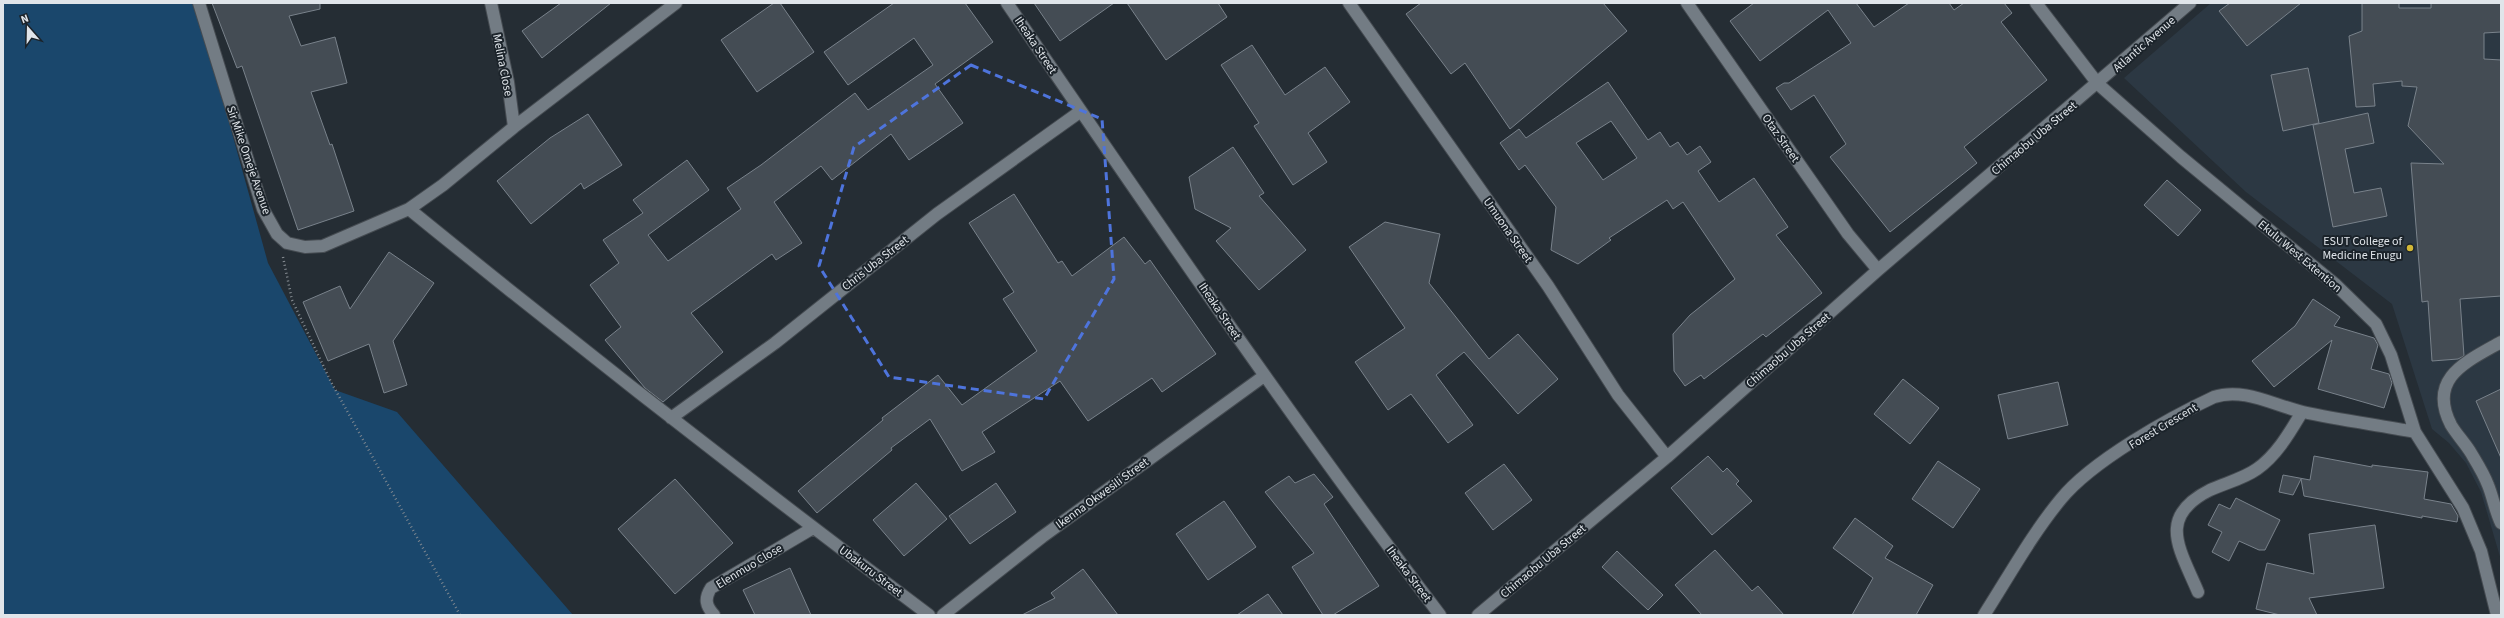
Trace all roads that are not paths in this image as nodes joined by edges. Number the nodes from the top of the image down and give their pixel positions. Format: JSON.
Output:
{"nodes":[{"id":1,"x":199,"y":3,"type":"edge"},
{"id":2,"x":491,"y":3,"type":"edge"},
{"id":3,"x":676,"y":3,"type":"edge"},
{"id":4,"x":1007,"y":3,"type":"edge"},
{"id":5,"x":1349,"y":3,"type":"edge"},
{"id":6,"x":1687,"y":3,"type":"edge"},
{"id":7,"x":2036,"y":3,"type":"edge"},
{"id":8,"x":2190,"y":3,"type":"edge"},
{"id":9,"x":2098,"y":84,"type":"junction"},
{"id":10,"x":1081,"y":111,"type":"junction"},
{"id":11,"x":514,"y":127,"type":"junction"},
{"id":12,"x":409,"y":209,"type":"junction"},
{"id":13,"x":1878,"y":270,"type":"junction"},
{"id":14,"x":2501,"y":342,"type":"edge"},
{"id":15,"x":1264,"y":376,"type":"junction"},
{"id":16,"x":2302,"y":412,"type":"junction"},
{"id":17,"x":671,"y":418,"type":"junction"},
{"id":18,"x":2415,"y":432,"type":"junction"},
{"id":19,"x":1667,"y":457,"type":"junction"},
{"id":20,"x":2501,"y":521,"type":"edge"},
{"id":21,"x":813,"y":528,"type":"junction"},
{"id":22,"x":2198,"y":592,"type":"dead end"},
{"id":23,"x":714,"y":615,"type":"edge"},
{"id":24,"x":929,"y":615,"type":"edge"},
{"id":25,"x":943,"y":615,"type":"edge"},
{"id":26,"x":1440,"y":615,"type":"edge"},
{"id":27,"x":1478,"y":615,"type":"edge"},
{"id":28,"x":1984,"y":615,"type":"edge"},
{"id":29,"x":2496,"y":615,"type":"edge"}],
"edges":[{"from":1,"to":12,"type":"street","name":"Sir Mike Omeje Avenue"},
{"from":2,"to":11,"type":"street","name":"Melina Close"},
{"from":3,"to":11,"type":"street","name":"Sir Mike Omeje Avenue"},
{"from":4,"to":10,"type":"street","name":"Iheaka Street"},
{"from":5,"to":19,"type":"street","name":"Umuona Street"},
{"from":6,"to":13,"type":"street","name":"Otaz Street"},
{"from":7,"to":9,"type":"street","name":"Ekulu West Extention"},
{"from":8,"to":9,"type":"street","name":"Atlantic Avenue"},
{"from":9,"to":13,"type":"street","name":"Chimaobu Uba Street"},
{"from":9,"to":18,"type":"street","name":"Ekulu West Extention"},
{"from":10,"to":15,"type":"street","name":"Iheaka Street"},
{"from":10,"to":17,"type":"street","name":"Chris Uba Street"},
{"from":11,"to":12,"type":"street","name":"Sir Mike Omeje Avenue"},
{"from":12,"to":17,"type":"street","name":"Ubakuru Street"},
{"from":13,"to":19,"type":"street","name":"Chimaobu Uba Street"},
{"from":14,"to":20,"type":"street"},
{"from":15,"to":25,"type":"street","name":"Ikenna Okwesili Street"},
{"from":15,"to":26,"type":"street","name":"Iheaka Street"},
{"from":16,"to":18,"type":"street","name":"Forest Crescent"},
{"from":16,"to":22,"type":"street"},
{"from":16,"to":28,"type":"street","name":"Forest Crescent"},
{"from":17,"to":21,"type":"street","name":"Ubakuru Street"},
{"from":18,"to":29,"type":"street","name":"Ekulu West Extention"},
{"from":19,"to":27,"type":"street","name":"Chimaobu Uba Street"},
{"from":21,"to":23,"type":"street","name":"Elenmuo Close"},
{"from":21,"to":24,"type":"street","name":"Ubakuru Street"}]}
